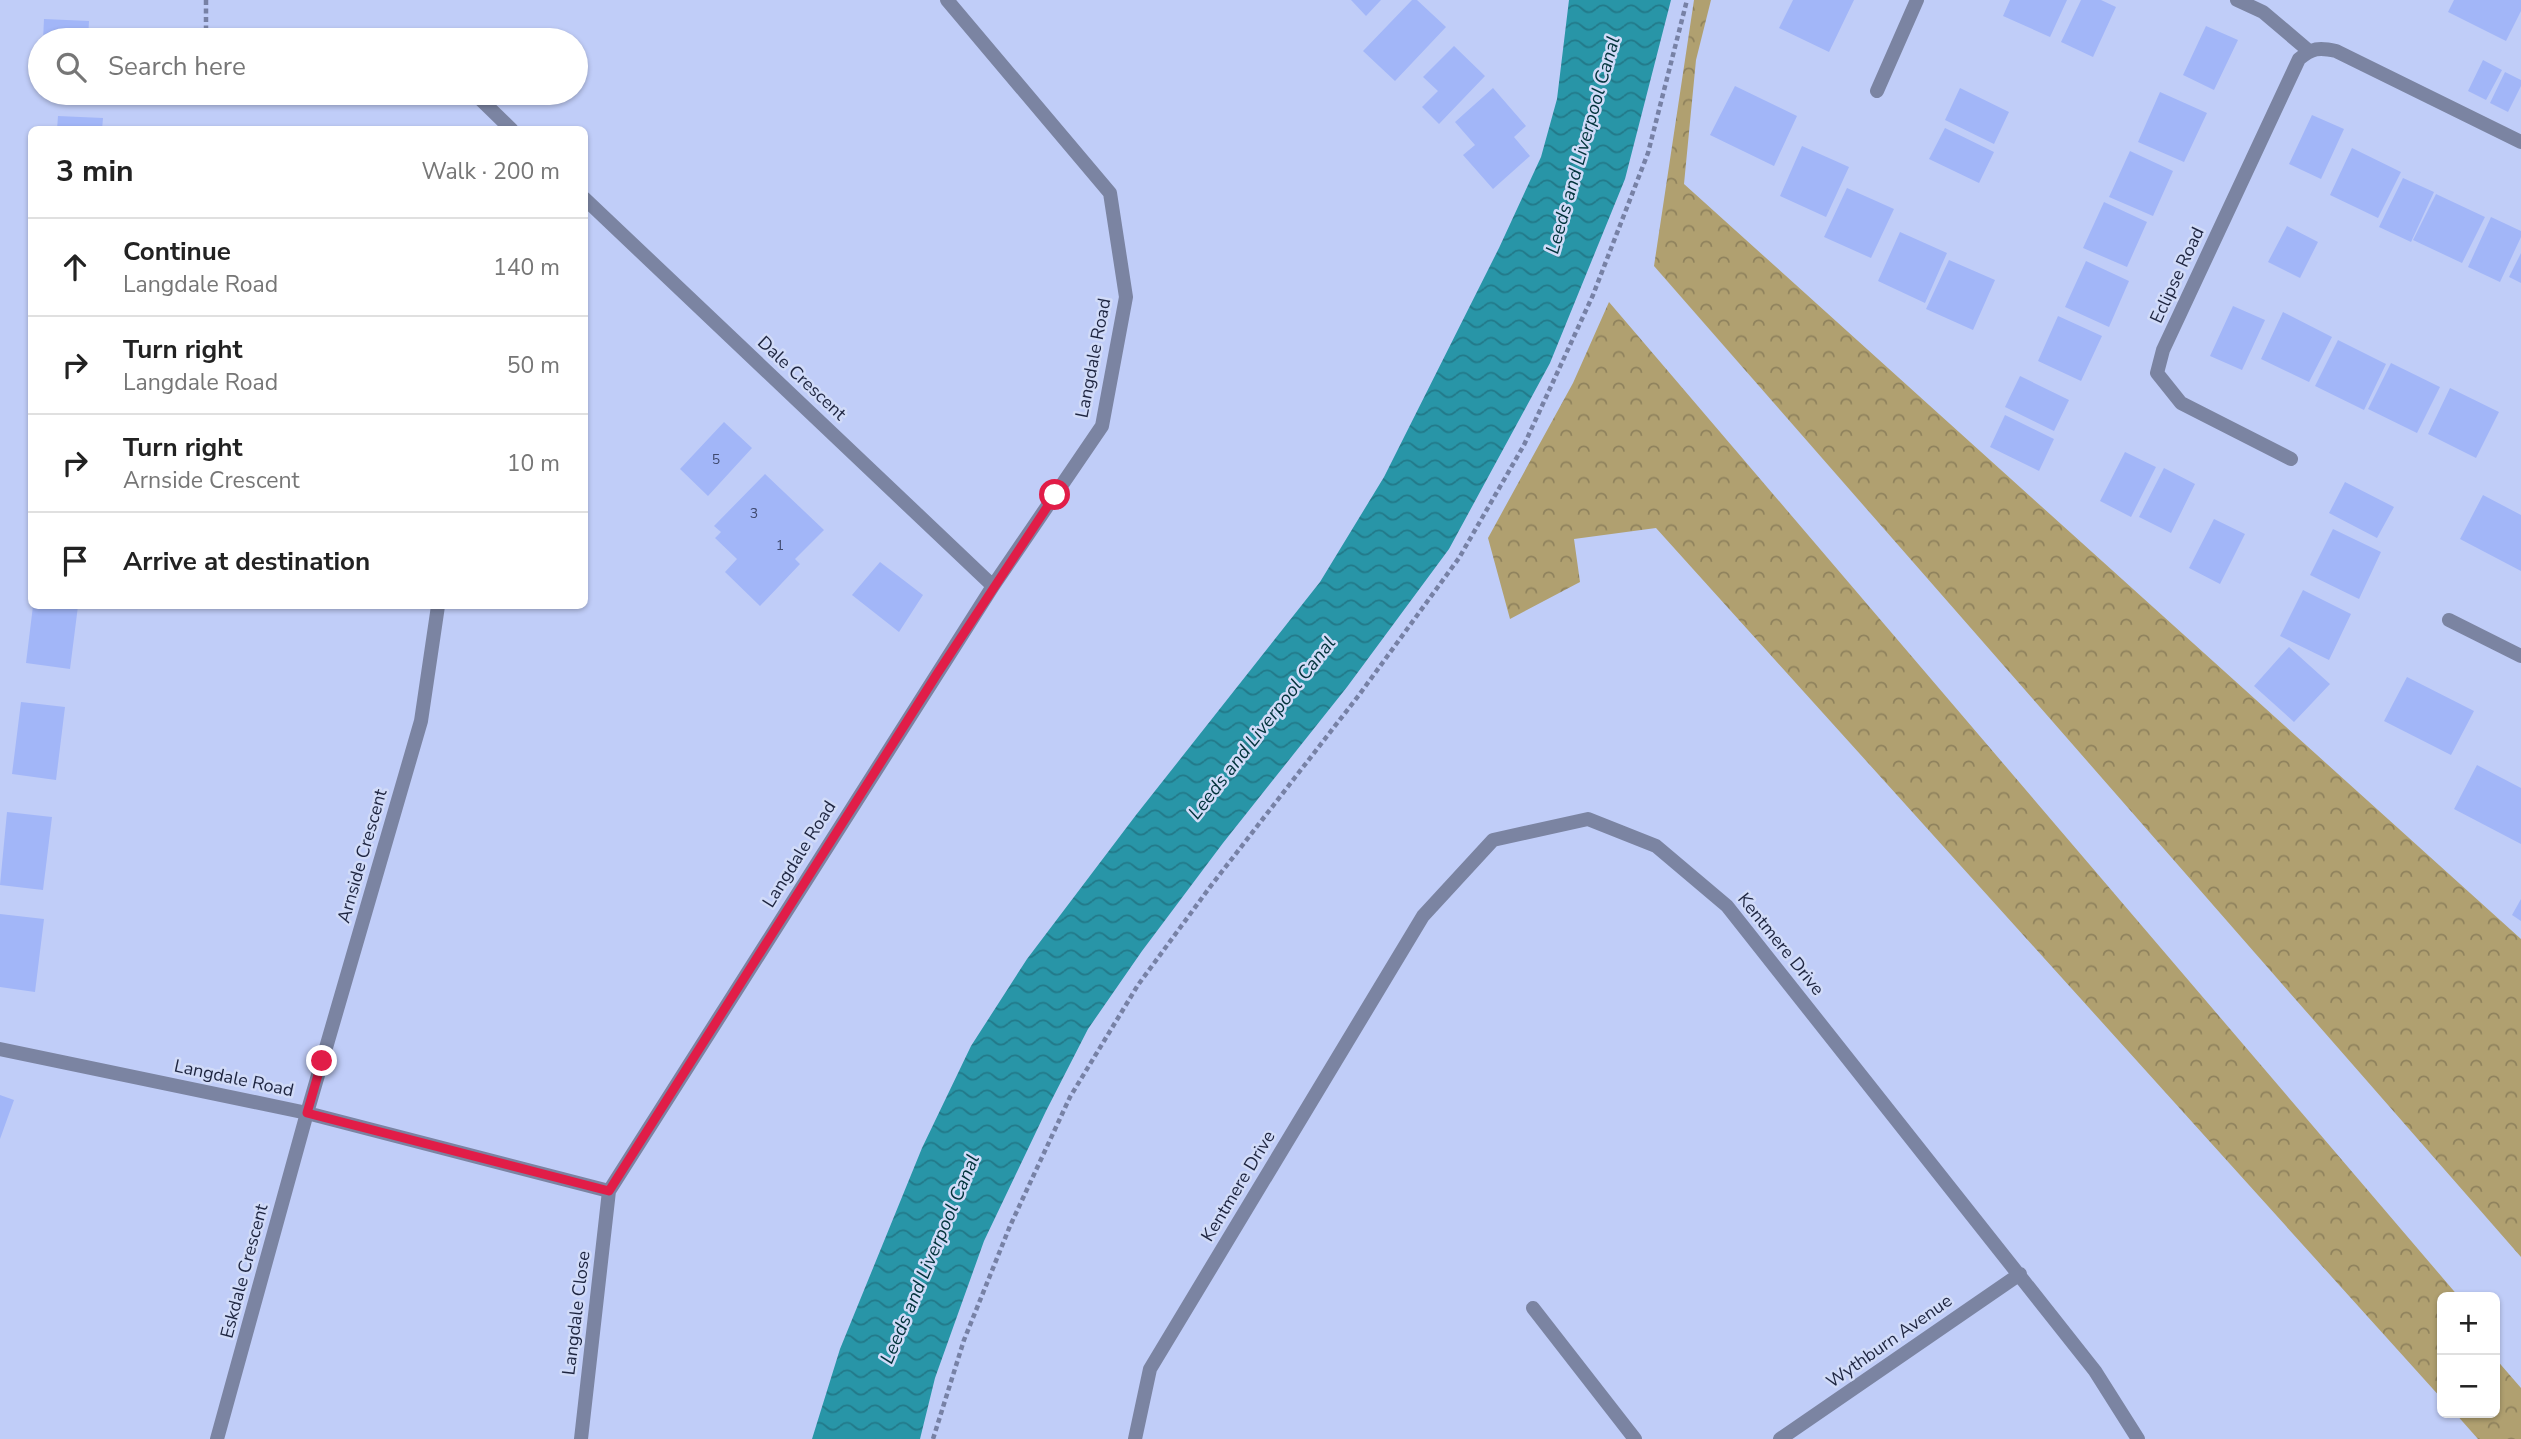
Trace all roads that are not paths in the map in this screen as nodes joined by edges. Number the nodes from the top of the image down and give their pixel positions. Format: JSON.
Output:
{"nodes":[{"id":1,"x":947,"y":0,"type":"edge"},
{"id":2,"x":1917,"y":0,"type":"edge"},
{"id":3,"x":2237,"y":0,"type":"edge"},
{"id":4,"x":2309,"y":51,"type":"junction"},
{"id":5,"x":1877,"y":92,"type":"dead end"},
{"id":6,"x":486,"y":105,"type":"edge"},
{"id":7,"x":508,"y":126,"type":"edge"},
{"id":8,"x":2521,"y":142,"type":"edge"},
{"id":9,"x":588,"y":202,"type":"edge"},
{"id":10,"x":2291,"y":459,"type":"dead end"},
{"id":11,"x":993,"y":586,"type":"junction"},
{"id":12,"x":438,"y":609,"type":"edge"},
{"id":13,"x":2449,"y":620,"type":"dead end"},
{"id":14,"x":2521,"y":656,"type":"edge"},
{"id":15,"x":0,"y":1049,"type":"edge"},
{"id":16,"x":307,"y":1113,"type":"junction"},
{"id":17,"x":609,"y":1191,"type":"junction"},
{"id":18,"x":2020,"y":1274,"type":"junction"},
{"id":19,"x":1533,"y":1308,"type":"dead end"},
{"id":20,"x":217,"y":1439,"type":"edge"},
{"id":21,"x":581,"y":1439,"type":"edge"},
{"id":22,"x":1135,"y":1439,"type":"edge"},
{"id":23,"x":1635,"y":1439,"type":"edge"},
{"id":24,"x":1780,"y":1439,"type":"edge"},
{"id":25,"x":2138,"y":1439,"type":"edge"}],
"edges":[{"from":1,"to":11,"type":"street","name":"Langdale Road"},
{"from":2,"to":5,"type":"street"},
{"from":3,"to":4,"type":"street"},
{"from":4,"to":8,"type":"street"},
{"from":4,"to":10,"type":"street","name":"Eclipse Road"},
{"from":6,"to":7,"type":"street"},
{"from":9,"to":11,"type":"street","name":"Dale Crescent"},
{"from":11,"to":17,"type":"street","name":"Langdale Road"},
{"from":12,"to":16,"type":"street","name":"Arnside Crescent"},
{"from":13,"to":14,"type":"street"},
{"from":15,"to":16,"type":"street","name":"Langdale Road"},
{"from":16,"to":17,"type":"street","name":"Langdale Road"},
{"from":16,"to":20,"type":"street","name":"Eskdale Crescent"},
{"from":17,"to":21,"type":"street","name":"Langdale Close"},
{"from":18,"to":22,"type":"street","name":"Kentmere Drive"},
{"from":18,"to":24,"type":"street","name":"Wythburn Avenue"},
{"from":18,"to":25,"type":"street","name":"Kentmere Drive"},
{"from":19,"to":23,"type":"street"}]}
